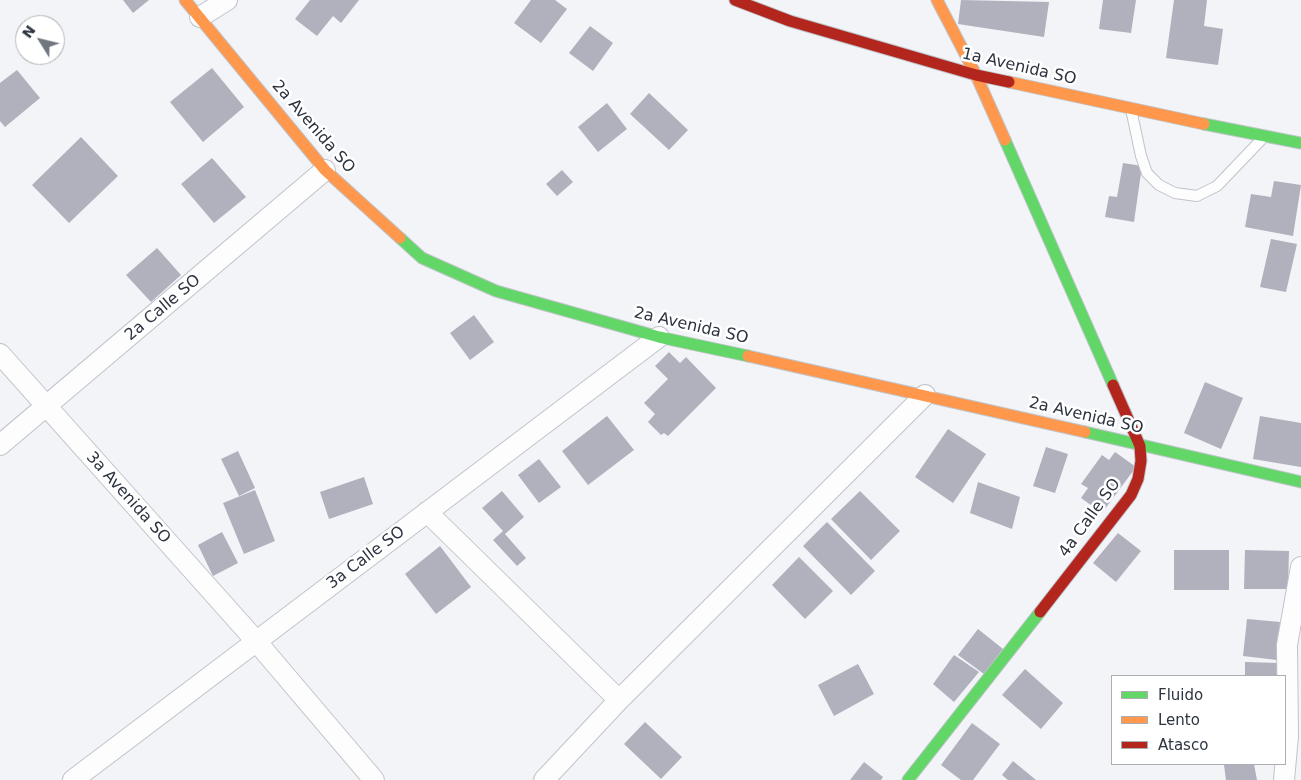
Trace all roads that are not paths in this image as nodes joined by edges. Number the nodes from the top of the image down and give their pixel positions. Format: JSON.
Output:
{"nodes":[{"id":1,"x":185,"y":0,"type":"edge"},
{"id":2,"x":226,"y":0,"type":"edge"},
{"id":3,"x":735,"y":0,"type":"edge"},
{"id":4,"x":937,"y":0,"type":"edge"},
{"id":5,"x":200,"y":17,"type":"junction"},
{"id":6,"x":976,"y":75,"type":"junction"},
{"id":7,"x":1131,"y":108,"type":"junction"},
{"id":8,"x":1264,"y":138,"type":"junction"},
{"id":9,"x":1301,"y":143,"type":"edge"},
{"id":10,"x":325,"y":170,"type":"junction"},
{"id":11,"x":659,"y":337,"type":"junction"},
{"id":12,"x":0,"y":354,"type":"edge"},
{"id":13,"x":925,"y":395,"type":"junction"},
{"id":14,"x":45,"y":407,"type":"junction"},
{"id":15,"x":0,"y":445,"type":"edge"},
{"id":16,"x":1140,"y":446,"type":"junction"},
{"id":17,"x":1301,"y":482,"type":"edge"},
{"id":18,"x":427,"y":512,"type":"junction"},
{"id":19,"x":1301,"y":567,"type":"edge"},
{"id":20,"x":256,"y":641,"type":"junction"},
{"id":21,"x":620,"y":700,"type":"junction"},
{"id":22,"x":1295,"y":738,"type":"edge"},
{"id":23,"x":73,"y":780,"type":"edge"},
{"id":24,"x":374,"y":780,"type":"edge"},
{"id":25,"x":544,"y":780,"type":"edge"},
{"id":26,"x":908,"y":780,"type":"edge"},
{"id":27,"x":1284,"y":780,"type":"edge"}],
"edges":[{"from":1,"to":5,"type":"street","name":"2a Avenida SO"},
{"from":2,"to":5,"type":"street"},
{"from":3,"to":6,"type":"street","name":"1a Avenida SO"},
{"from":4,"to":6,"type":"street","name":"4a Calle SO"},
{"from":5,"to":10,"type":"street","name":"2a Avenida SO"},
{"from":6,"to":7,"type":"street","name":"1a Avenida SO"},
{"from":6,"to":16,"type":"street","name":"4a Calle SO"},
{"from":7,"to":8,"type":"street","name":"1a Avenida SO"},
{"from":7,"to":8,"type":"lane"},
{"from":8,"to":9,"type":"street","name":"1a Avenida SO"},
{"from":10,"to":11,"type":"street","name":"2a Avenida SO"},
{"from":10,"to":14,"type":"street","name":"2a Calle SO"},
{"from":11,"to":13,"type":"street","name":"2a Avenida SO"},
{"from":11,"to":18,"type":"street","name":"3a Calle SO"},
{"from":12,"to":14,"type":"street","name":"3a Avenida SO"},
{"from":13,"to":16,"type":"street","name":"2a Avenida SO"},
{"from":13,"to":21,"type":"street"},
{"from":14,"to":15,"type":"street","name":"2a Calle SO"},
{"from":14,"to":20,"type":"street","name":"3a Avenida SO"},
{"from":16,"to":17,"type":"street","name":"2a Avenida SO"},
{"from":16,"to":26,"type":"street","name":"4a Calle SO"},
{"from":18,"to":20,"type":"street","name":"3a Calle SO"},
{"from":18,"to":21,"type":"street"},
{"from":19,"to":22,"type":"street"},
{"from":20,"to":23,"type":"street","name":"3a Calle SO"},
{"from":20,"to":24,"type":"street","name":"3a Avenida SO"},
{"from":21,"to":25,"type":"street"},
{"from":22,"to":27,"type":"street"}]}
